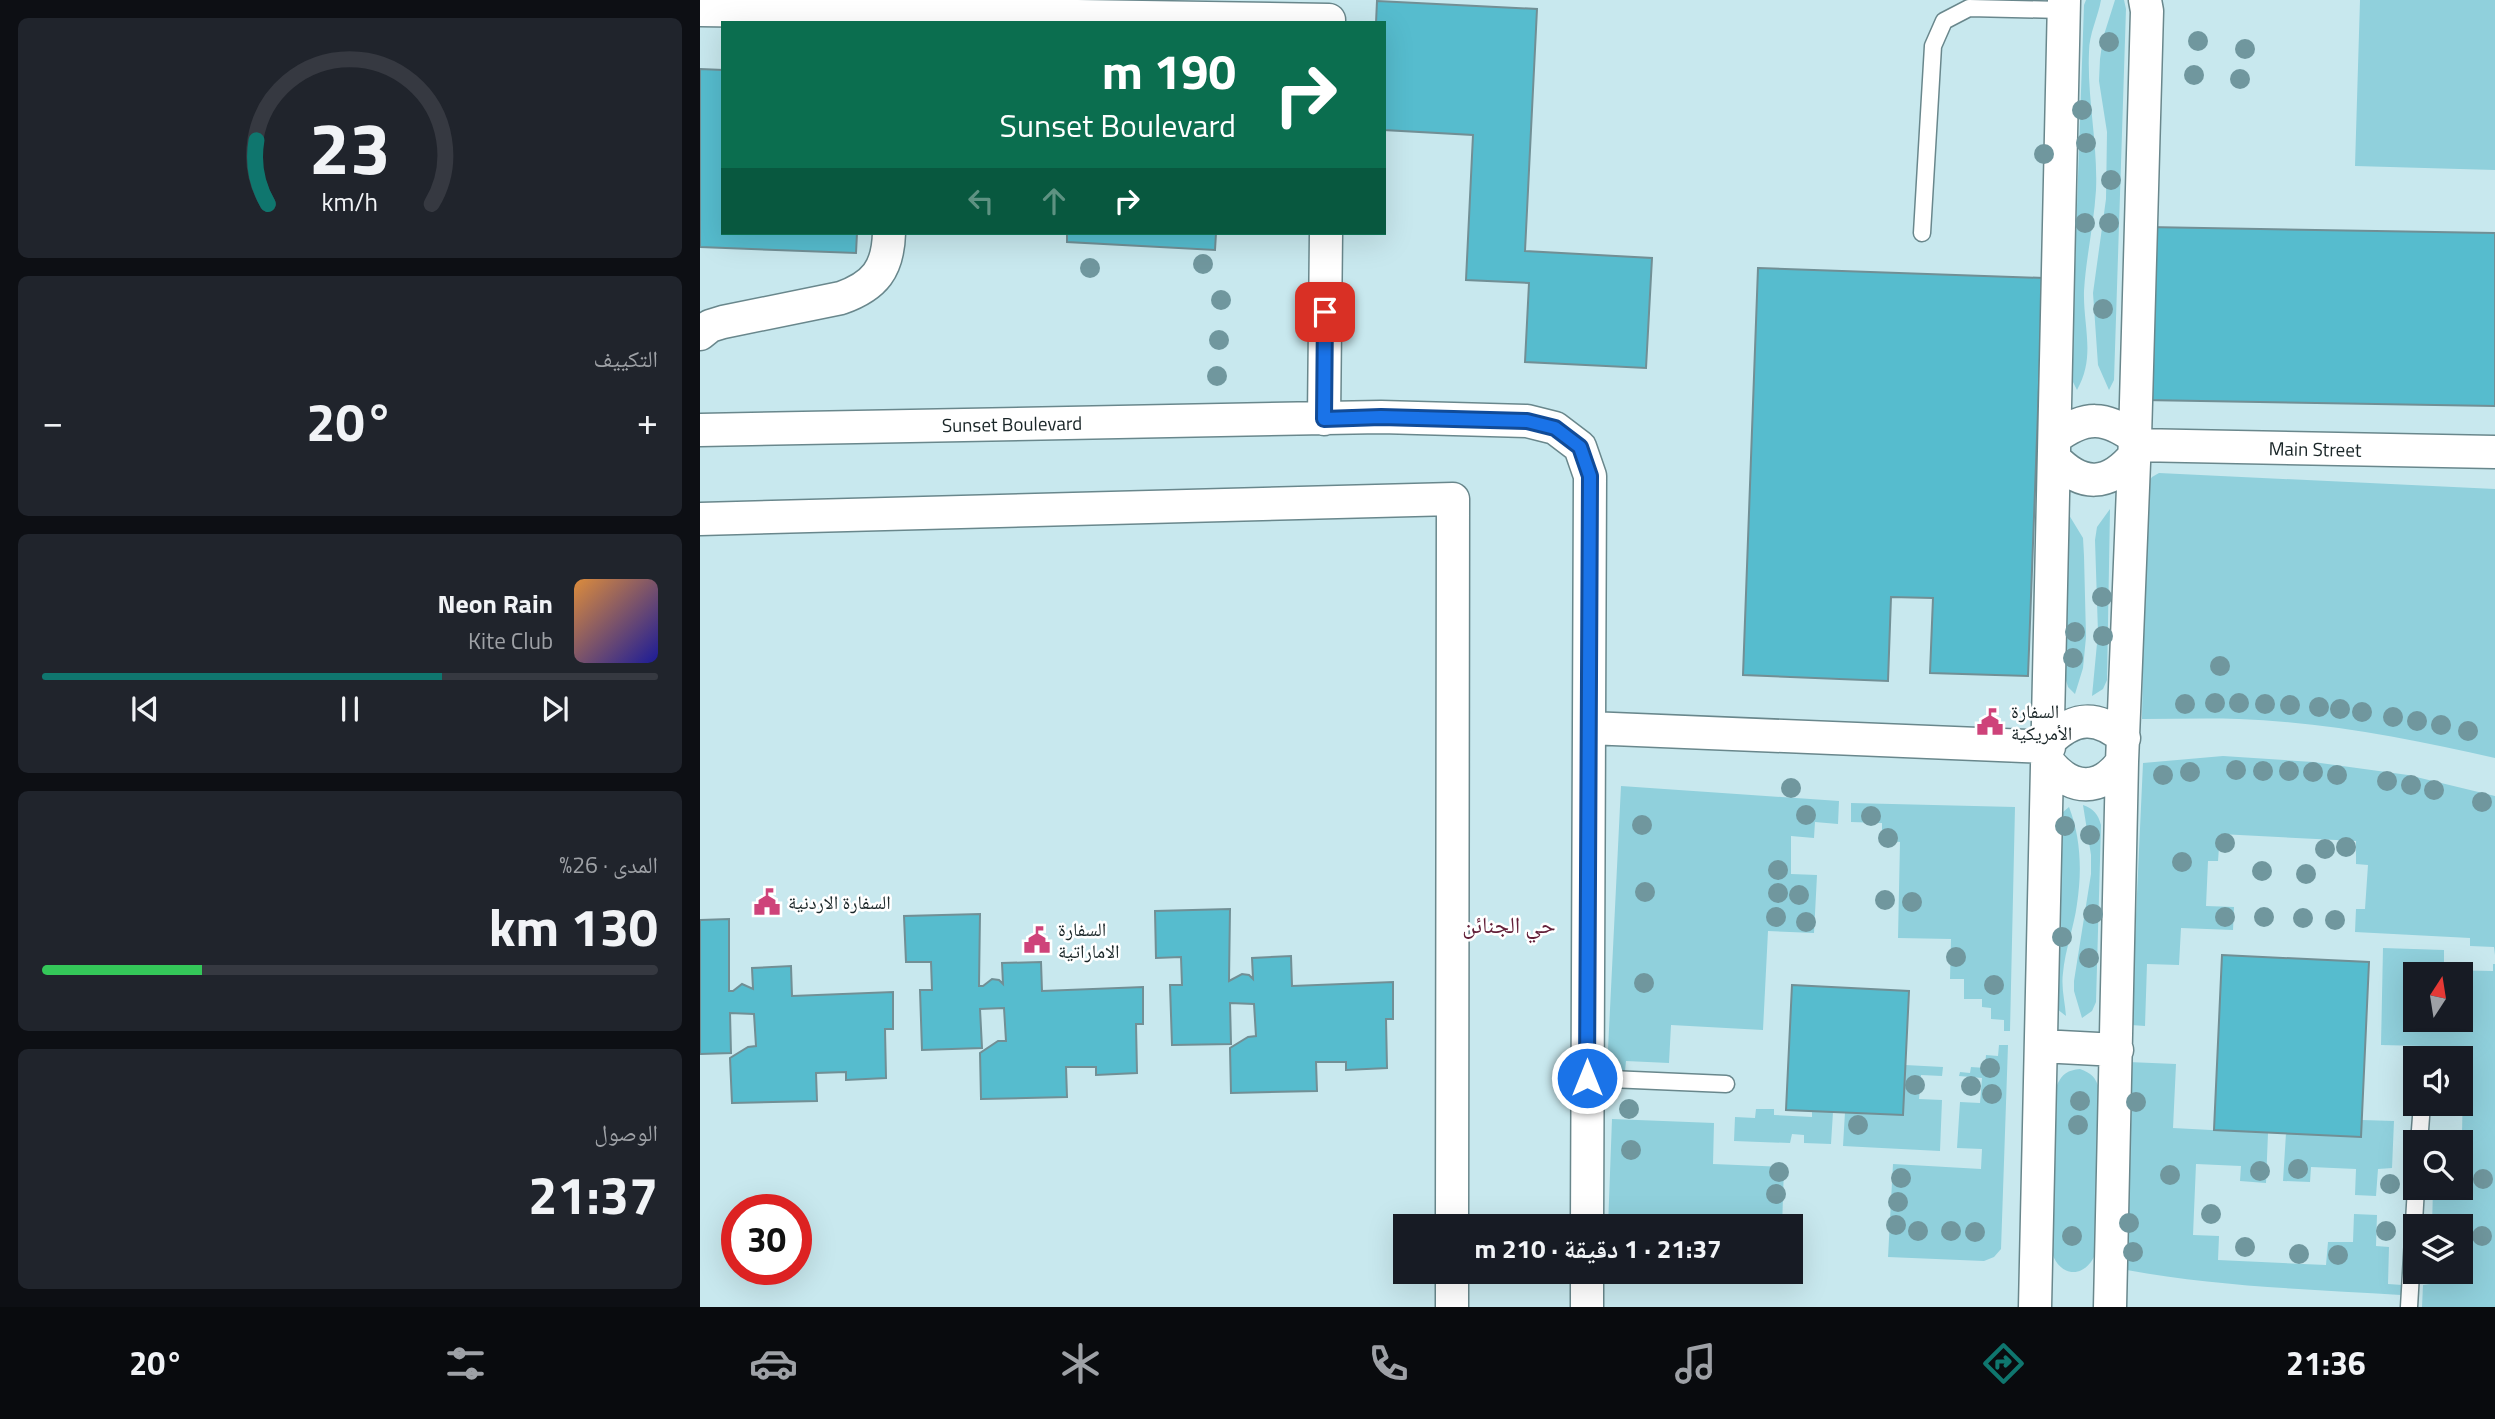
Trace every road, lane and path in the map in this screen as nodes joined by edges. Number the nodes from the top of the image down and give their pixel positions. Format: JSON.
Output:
{"nodes":[{"id":1,"x":2145,"y":0,"type":"edge"},
{"id":2,"x":2063,"y":5,"type":"edge"},
{"id":3,"x":798,"y":6,"type":"edge"},
{"id":4,"x":700,"y":9,"type":"edge"},
{"id":5,"x":1329,"y":14,"type":"edge"},
{"id":6,"x":893,"y":18,"type":"edge"},
{"id":7,"x":1922,"y":233,"type":"dead end"},
{"id":8,"x":889,"y":235,"type":"edge"},
{"id":9,"x":1326,"y":235,"type":"edge"},
{"id":10,"x":700,"y":334,"type":"edge"},
{"id":11,"x":1324,"y":419,"type":"junction"},
{"id":12,"x":700,"y":430,"type":"edge"},
{"id":13,"x":2134,"y":446,"type":"junction"},
{"id":14,"x":2055,"y":449,"type":"junction"},
{"id":15,"x":2495,"y":452,"type":"edge"},
{"id":16,"x":700,"y":519,"type":"edge"},
{"id":17,"x":1589,"y":728,"type":"junction"},
{"id":18,"x":2123,"y":750,"type":"junction"},
{"id":19,"x":2049,"y":751,"type":"junction"},
{"id":20,"x":2041,"y":1046,"type":"junction"},
{"id":21,"x":2118,"y":1050,"type":"junction"},
{"id":22,"x":1587,"y":1078,"type":"junction"},
{"id":23,"x":1726,"y":1084,"type":"dead end"},
{"id":24,"x":2415,"y":1200,"type":"edge"},
{"id":25,"x":1452,"y":1214,"type":"edge"},
{"id":26,"x":1587,"y":1214,"type":"edge"},
{"id":27,"x":1452,"y":1284,"type":"edge"},
{"id":28,"x":1587,"y":1284,"type":"edge"},
{"id":29,"x":1452,"y":1307,"type":"edge"},
{"id":30,"x":1587,"y":1307,"type":"edge"},
{"id":31,"x":2035,"y":1307,"type":"edge"},
{"id":32,"x":2110,"y":1307,"type":"edge"},
{"id":33,"x":2409,"y":1307,"type":"edge"}],
"edges":[{"from":1,"to":13,"type":"street"},
{"from":2,"to":7,"type":"lane"},
{"from":2,"to":14,"type":"street"},
{"from":3,"to":4,"type":"street"},
{"from":3,"to":6,"type":"street"},
{"from":5,"to":6,"type":"street"},
{"from":8,"to":10,"type":"street"},
{"from":9,"to":11,"type":"street"},
{"from":11,"to":12,"type":"street","name":"Sunset Boulevard"},
{"from":11,"to":17,"type":"street","name":"Sunset Boulevard"},
{"from":13,"to":14,"type":"street"},
{"from":13,"to":14,"type":"street"},
{"from":13,"to":15,"type":"street","name":"Main Street"},
{"from":13,"to":18,"type":"street"},
{"from":14,"to":19,"type":"street"},
{"from":16,"to":25,"type":"street"},
{"from":17,"to":19,"type":"street"},
{"from":17,"to":22,"type":"street","name":"Sunset Boulevard"},
{"from":18,"to":19,"type":"street"},
{"from":18,"to":19,"type":"street"},
{"from":18,"to":21,"type":"street"},
{"from":19,"to":20,"type":"street"},
{"from":20,"to":21,"type":"street"},
{"from":20,"to":31,"type":"street"},
{"from":21,"to":32,"type":"street"},
{"from":22,"to":23,"type":"lane"},
{"from":22,"to":26,"type":"street","name":"Sunset Boulevard"},
{"from":24,"to":33,"type":"lane"},
{"from":27,"to":29,"type":"street"},
{"from":28,"to":30,"type":"street"}]}
